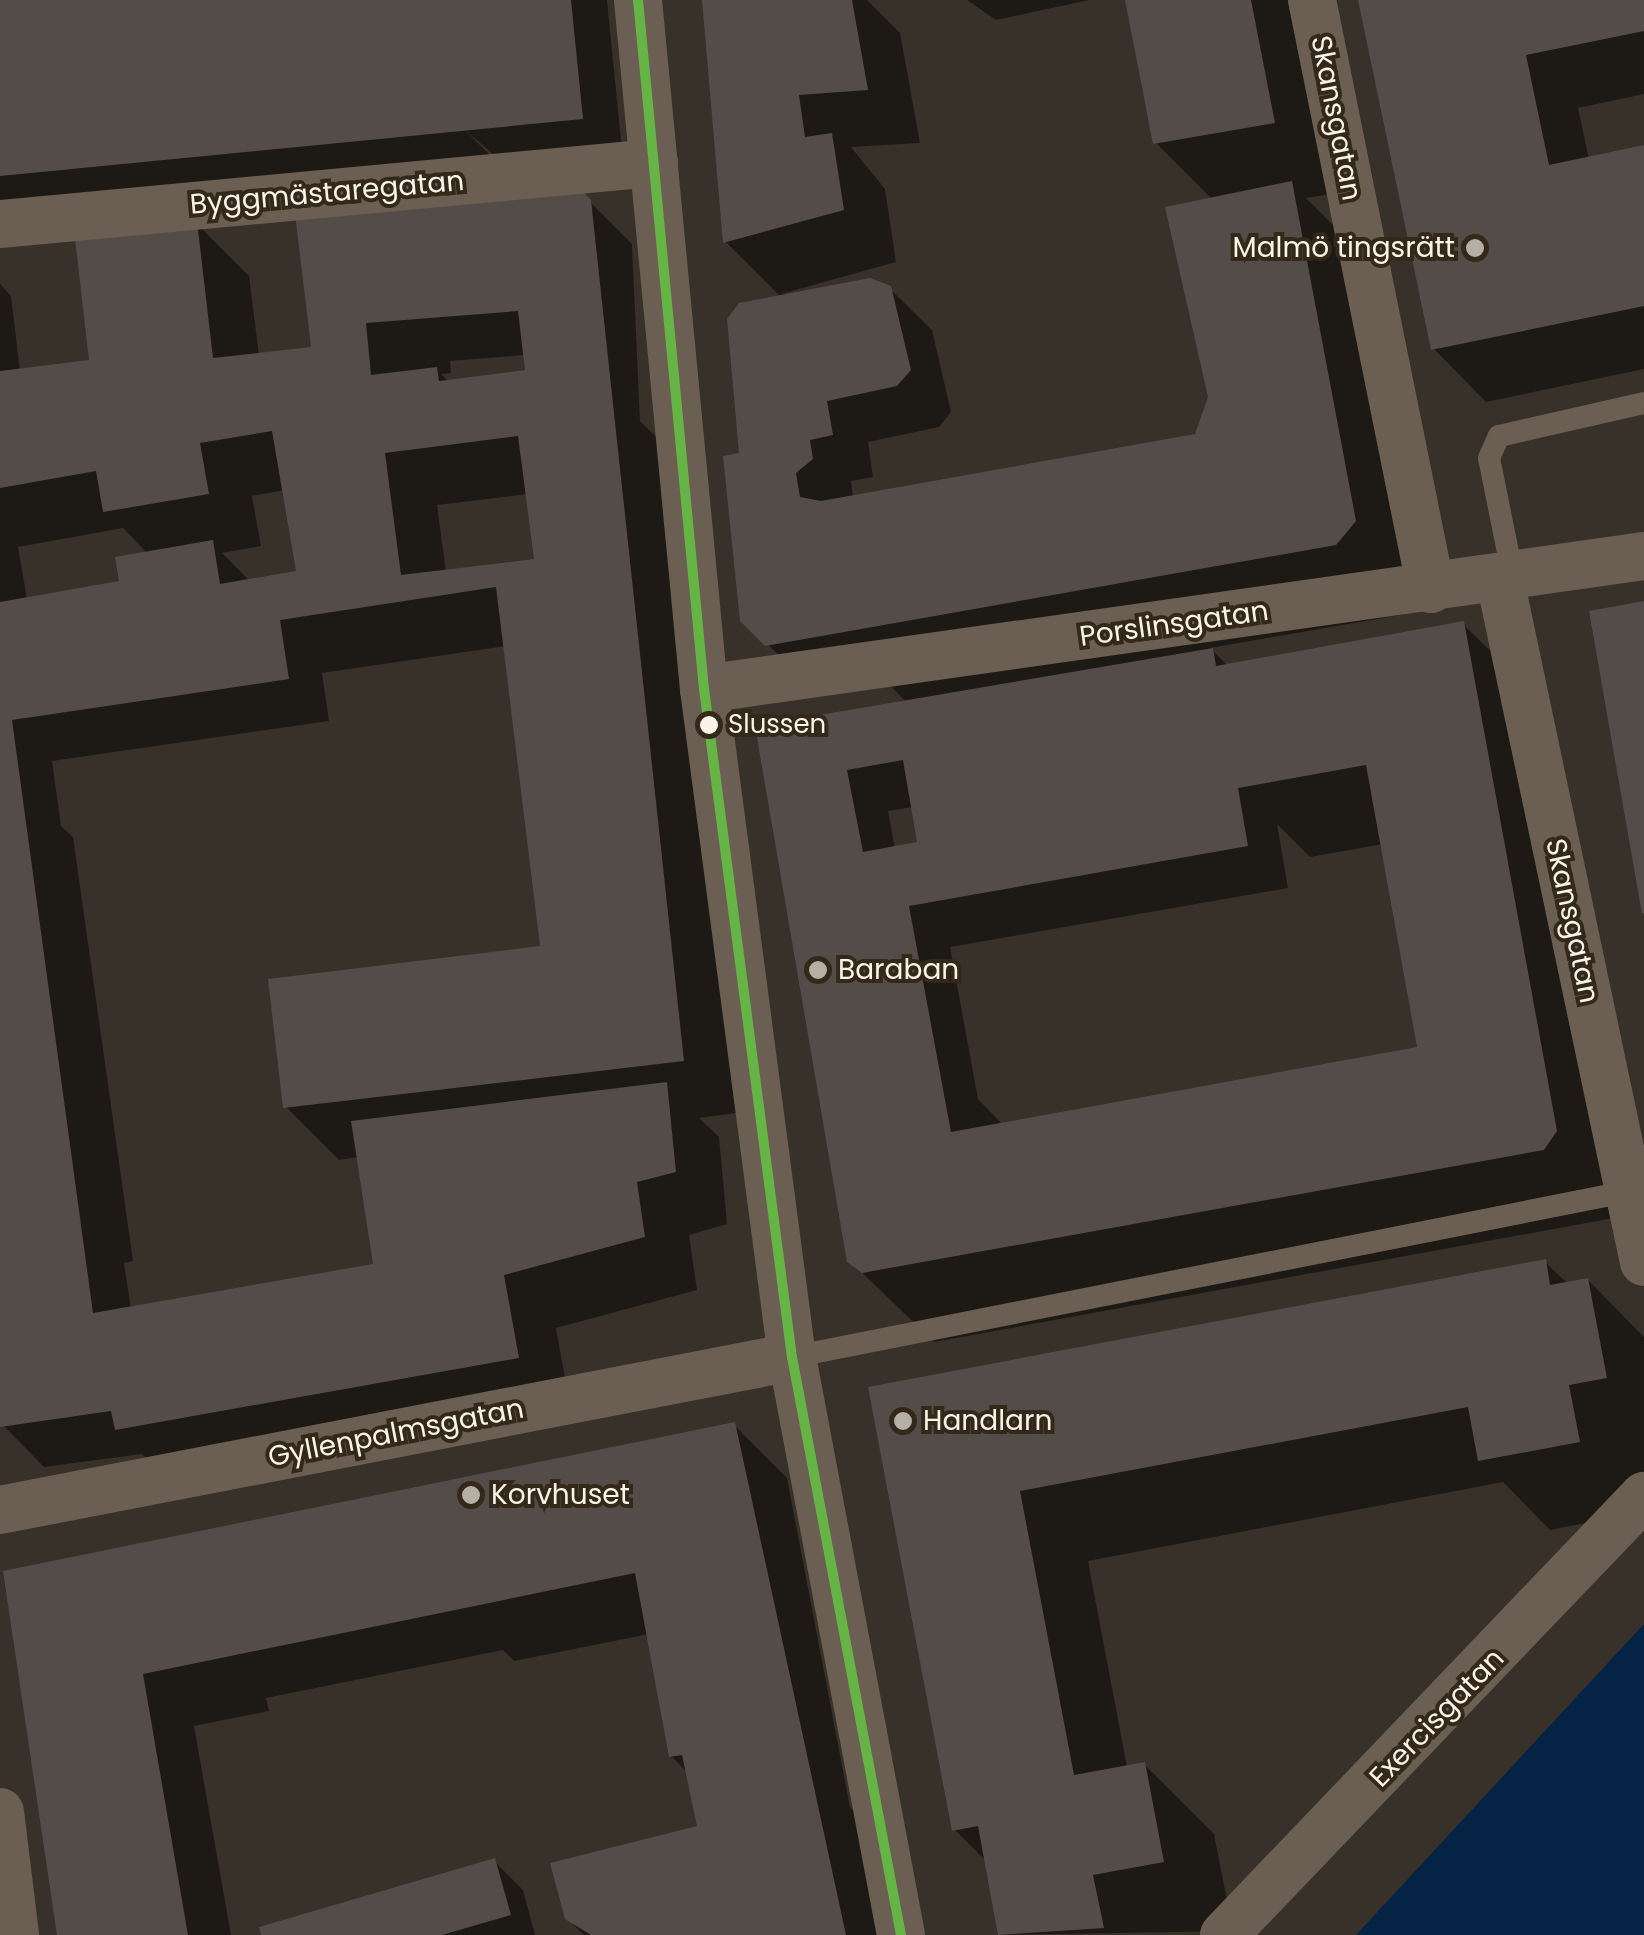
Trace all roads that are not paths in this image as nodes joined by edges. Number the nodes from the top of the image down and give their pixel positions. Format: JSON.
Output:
{"nodes":[{"id":1,"x":638,"y":0,"type":"edge"},
{"id":2,"x":1312,"y":0,"type":"edge"},
{"id":3,"x":654,"y":163,"type":"junction"},
{"id":4,"x":0,"y":224,"type":"edge"},
{"id":5,"x":1644,"y":403,"type":"edge"},
{"id":6,"x":1644,"y":556,"type":"edge"},
{"id":7,"x":1506,"y":579,"type":"junction"},
{"id":8,"x":1431,"y":589,"type":"junction"},
{"id":9,"x":704,"y":689,"type":"junction"},
{"id":10,"x":1630,"y":1191,"type":"junction"},
{"id":11,"x":1644,"y":1262,"type":"edge"},
{"id":12,"x":792,"y":1357,"type":"junction"},
{"id":13,"x":1644,"y":1496,"type":"edge"},
{"id":14,"x":0,"y":1510,"type":"edge"},
{"id":15,"x":0,"y":1812,"type":"edge"},
{"id":16,"x":15,"y":1935,"type":"edge"},
{"id":17,"x":901,"y":1935,"type":"edge"},
{"id":18,"x":1224,"y":1935,"type":"edge"}],
"edges":[{"from":1,"to":3,"type":"street"},
{"from":2,"to":8,"type":"street","name":"Skansgatan"},
{"from":3,"to":4,"type":"street","name":"Byggmästaregatan"},
{"from":3,"to":9,"type":"street"},
{"from":5,"to":7,"type":"lane"},
{"from":6,"to":7,"type":"street","name":"Porslinsgatan"},
{"from":7,"to":8,"type":"street","name":"Porslinsgatan"},
{"from":7,"to":10,"type":"street","name":"Skansgatan"},
{"from":8,"to":9,"type":"street","name":"Porslinsgatan"},
{"from":9,"to":12,"type":"street"},
{"from":10,"to":11,"type":"street","name":"Skansgatan"},
{"from":10,"to":12,"type":"lane"},
{"from":12,"to":14,"type":"street","name":"Gyllenpalmsgatan"},
{"from":12,"to":17,"type":"street"},
{"from":13,"to":18,"type":"street","name":"Exercisgatan"},
{"from":15,"to":16,"type":"street"}]}
